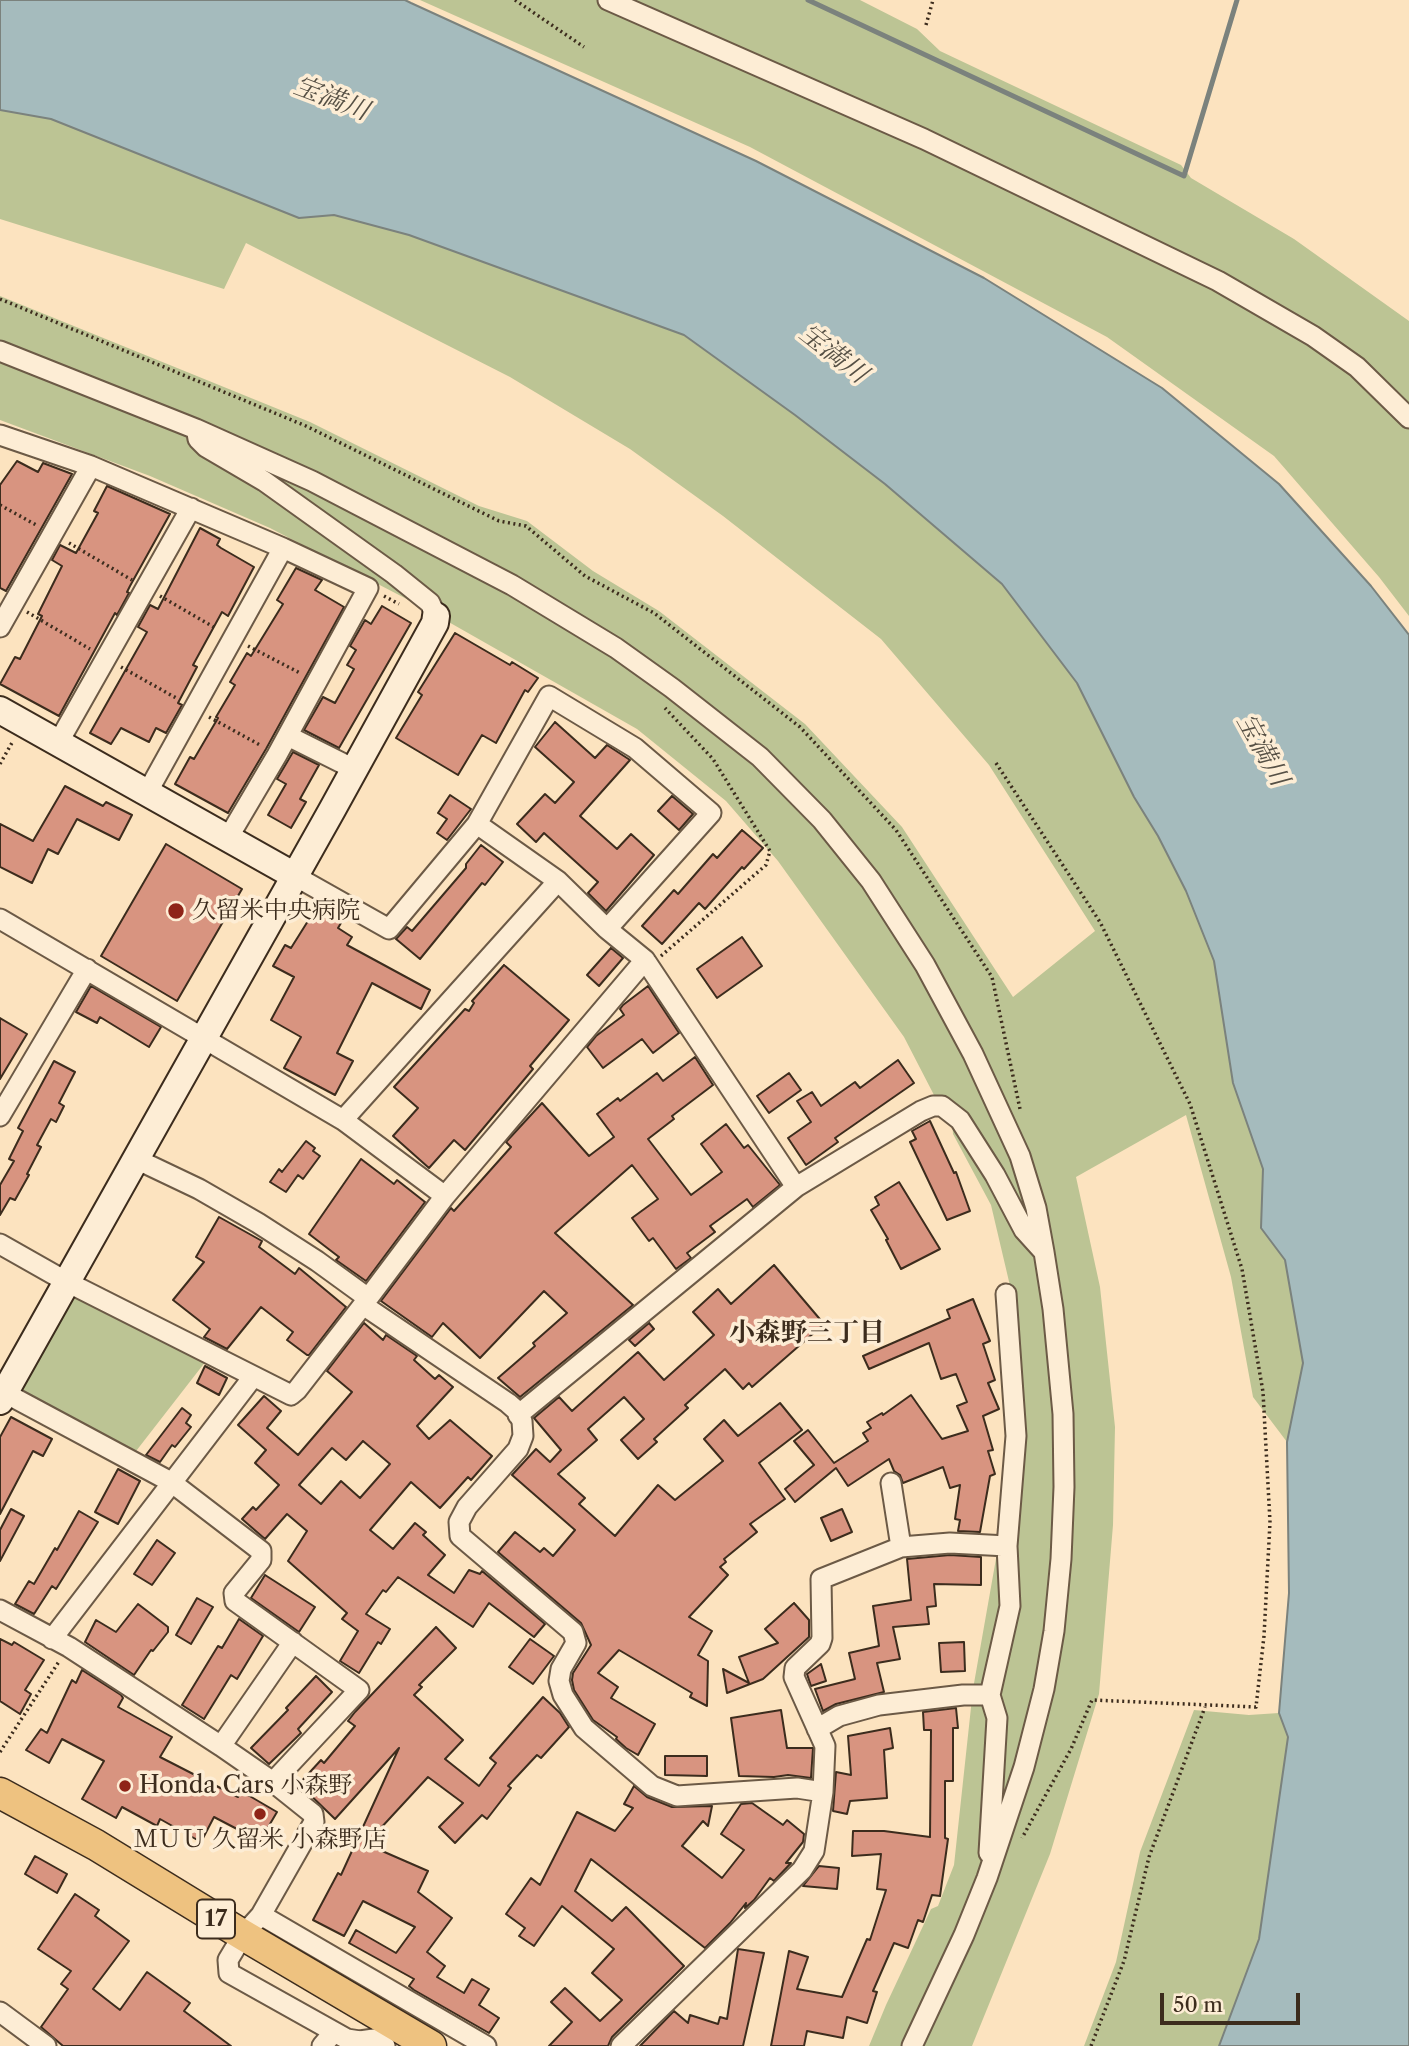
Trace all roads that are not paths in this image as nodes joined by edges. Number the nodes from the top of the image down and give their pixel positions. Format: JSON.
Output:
{"nodes":[{"id":1,"x":608,"y":0,"type":"edge"},
{"id":2,"x":0,"y":351,"type":"edge"},
{"id":3,"x":1409,"y":418,"type":"edge"},
{"id":4,"x":196,"y":429,"type":"junction"},
{"id":5,"x":0,"y":435,"type":"edge"},
{"id":6,"x":91,"y":466,"type":"junction"},
{"id":7,"x":191,"y":508,"type":"junction"},
{"id":8,"x":283,"y":548,"type":"junction"},
{"id":9,"x":436,"y":616,"type":"joint"},
{"id":10,"x":0,"y":627,"type":"edge"},
{"id":11,"x":0,"y":710,"type":"edge"},
{"id":12,"x":288,"y":736,"type":"junction"},
{"id":13,"x":58,"y":743,"type":"junction"},
{"id":14,"x":354,"y":769,"type":"junction"},
{"id":15,"x":147,"y":793,"type":"junction"},
{"id":16,"x":477,"y":824,"type":"junction"},
{"id":17,"x":228,"y":838,"type":"junction"},
{"id":18,"x":295,"y":876,"type":"junction"},
{"id":19,"x":558,"y":881,"type":"junction"},
{"id":20,"x":0,"y":919,"type":"edge"},
{"id":21,"x":607,"y":929,"type":"junction"},
{"id":22,"x":645,"y":960,"type":"junction"},
{"id":23,"x":87,"y":969,"type":"junction"},
{"id":24,"x":204,"y":1038,"type":"junction"},
{"id":25,"x":0,"y":1116,"type":"edge"},
{"id":26,"x":344,"y":1120,"type":"junction"},
{"id":27,"x":136,"y":1159,"type":"junction"},
{"id":28,"x":796,"y":1187,"type":"junction"},
{"id":29,"x":445,"y":1196,"type":"junction"},
{"id":30,"x":0,"y":1244,"type":"edge"},
{"id":31,"x":1044,"y":1252,"type":"junction"},
{"id":32,"x":68,"y":1282,"type":"junction"},
{"id":33,"x":1006,"y":1294,"type":"dead end"},
{"id":34,"x":366,"y":1302,"type":"junction"},
{"id":35,"x":253,"y":1377,"type":"junction"},
{"id":36,"x":2,"y":1397,"type":"edge"},
{"id":37,"x":518,"y":1415,"type":"junction"},
{"id":38,"x":171,"y":1482,"type":"junction"},
{"id":39,"x":891,"y":1483,"type":"dead end"},
{"id":40,"x":1007,"y":1546,"type":"junction"},
{"id":41,"x":901,"y":1547,"type":"junction"},
{"id":42,"x":0,"y":1610,"type":"edge"},
{"id":43,"x":293,"y":1642,"type":"junction"},
{"id":44,"x":61,"y":1643,"type":"junction"},
{"id":45,"x":990,"y":1696,"type":"junction"},
{"id":46,"x":817,"y":1729,"type":"junction"},
{"id":47,"x":221,"y":1746,"type":"junction"},
{"id":48,"x":273,"y":1782,"type":"junction"},
{"id":49,"x":822,"y":1792,"type":"junction"},
{"id":50,"x":0,"y":1793,"type":"edge"},
{"id":51,"x":987,"y":1878,"type":"junction"},
{"id":52,"x":252,"y":1925,"type":"junction"},
{"id":53,"x":0,"y":2012,"type":"edge"},
{"id":54,"x":328,"y":2039,"type":"edge"},
{"id":55,"x":46,"y":2046,"type":"edge"},
{"id":56,"x":385,"y":2046,"type":"edge"},
{"id":57,"x":432,"y":2046,"type":"edge"},
{"id":58,"x":486,"y":2046,"type":"edge"},
{"id":59,"x":621,"y":2046,"type":"edge"},
{"id":60,"x":912,"y":2046,"type":"edge"}],
"edges":[{"from":1,"to":3,"type":"street"},
{"from":2,"to":4,"type":"street"},
{"from":4,"to":9,"type":"street"},
{"from":4,"to":31,"type":"street"},
{"from":5,"to":6,"type":"street"},
{"from":6,"to":7,"type":"street"},
{"from":6,"to":10,"type":"street"},
{"from":7,"to":8,"type":"street"},
{"from":7,"to":13,"type":"street"},
{"from":8,"to":12,"type":"street"},
{"from":8,"to":15,"type":"street"},
{"from":9,"to":14,"type":"street"},
{"from":11,"to":13,"type":"street"},
{"from":12,"to":14,"type":"street"},
{"from":12,"to":17,"type":"street"},
{"from":13,"to":15,"type":"street"},
{"from":14,"to":18,"type":"street"},
{"from":15,"to":17,"type":"street"},
{"from":16,"to":18,"type":"street"},
{"from":16,"to":19,"type":"street"},
{"from":16,"to":21,"type":"street"},
{"from":17,"to":18,"type":"street"},
{"from":18,"to":24,"type":"street"},
{"from":19,"to":21,"type":"street"},
{"from":19,"to":26,"type":"street"},
{"from":20,"to":23,"type":"street"},
{"from":21,"to":22,"type":"street"},
{"from":22,"to":28,"type":"street"},
{"from":22,"to":29,"type":"street"},
{"from":23,"to":24,"type":"street"},
{"from":23,"to":25,"type":"street"},
{"from":24,"to":26,"type":"street"},
{"from":24,"to":27,"type":"street"},
{"from":26,"to":29,"type":"street"},
{"from":27,"to":32,"type":"street"},
{"from":27,"to":34,"type":"street"},
{"from":28,"to":31,"type":"street"},
{"from":28,"to":37,"type":"street"},
{"from":29,"to":34,"type":"street"},
{"from":30,"to":32,"type":"street"},
{"from":31,"to":51,"type":"street"},
{"from":32,"to":35,"type":"street"},
{"from":32,"to":36,"type":"street"},
{"from":33,"to":40,"type":"street"},
{"from":34,"to":35,"type":"street"},
{"from":34,"to":37,"type":"street"},
{"from":35,"to":38,"type":"street"},
{"from":36,"to":38,"type":"street"},
{"from":37,"to":49,"type":"street"},
{"from":38,"to":43,"type":"street"},
{"from":38,"to":44,"type":"street"},
{"from":39,"to":41,"type":"street"},
{"from":40,"to":41,"type":"street"},
{"from":40,"to":45,"type":"street"},
{"from":41,"to":46,"type":"street"},
{"from":42,"to":44,"type":"street"},
{"from":43,"to":47,"type":"street"},
{"from":43,"to":48,"type":"street"},
{"from":44,"to":47,"type":"street"},
{"from":45,"to":46,"type":"street"},
{"from":45,"to":51,"type":"street"},
{"from":46,"to":49,"type":"street"},
{"from":47,"to":48,"type":"street"},
{"from":48,"to":52,"type":"street"},
{"from":49,"to":59,"type":"street"},
{"from":50,"to":52,"type":"main road","number":"17"},
{"from":51,"to":60,"type":"street"},
{"from":52,"to":54,"type":"street"},
{"from":52,"to":57,"type":"main road","number":"17"},
{"from":52,"to":58,"type":"street"},
{"from":53,"to":55,"type":"street"},
{"from":54,"to":56,"type":"street"}]}
